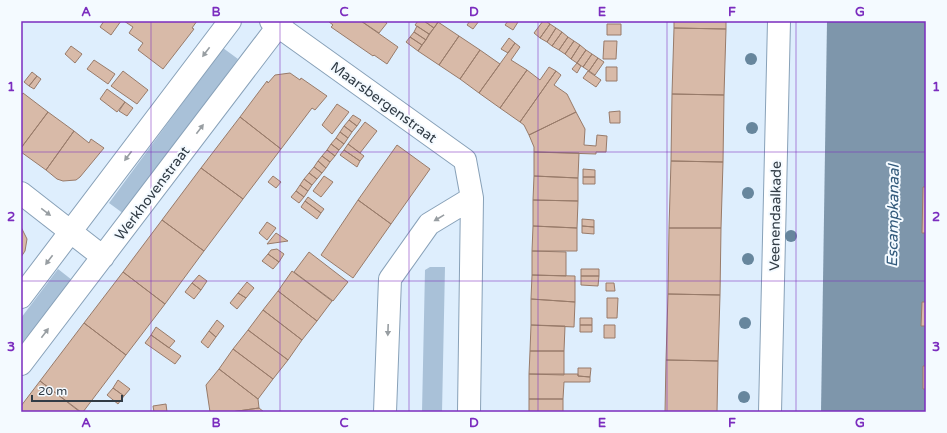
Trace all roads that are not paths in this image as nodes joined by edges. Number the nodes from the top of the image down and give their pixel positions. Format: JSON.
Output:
{"nodes":[{"id":1,"x":230,"y":21,"type":"edge"},
{"id":2,"x":779,"y":21,"type":"edge"},
{"id":3,"x":277,"y":23,"type":"edge"},
{"id":4,"x":21,"y":193,"type":"edge"},
{"id":5,"x":472,"y":198,"type":"junction"},
{"id":6,"x":71,"y":231,"type":"junction"},
{"id":7,"x":103,"y":257,"type":"junction"},
{"id":8,"x":21,"y":297,"type":"edge"},
{"id":9,"x":21,"y":364,"type":"edge"},
{"id":10,"x":385,"y":412,"type":"edge"},
{"id":11,"x":469,"y":412,"type":"edge"},
{"id":12,"x":770,"y":412,"type":"edge"}],
"edges":[{"from":1,"to":6,"type":"street","one_way":true},
{"from":2,"to":12,"type":"street","name":"Veenendaalkade"},
{"from":3,"to":5,"type":"street","name":"Maarsbergenstraat"},
{"from":7,"to":3,"type":"street","name":"Werkhovenstraat","one_way":true},
{"from":4,"to":6,"type":"street","one_way":true},
{"from":5,"to":10,"type":"street","one_way":true},
{"from":5,"to":11,"type":"street","name":"Maarsbergenstraat"},
{"from":6,"to":7,"type":"street"},
{"from":6,"to":8,"type":"street","one_way":true},
{"from":9,"to":7,"type":"street","name":"Werkhovenstraat","one_way":true}]}
